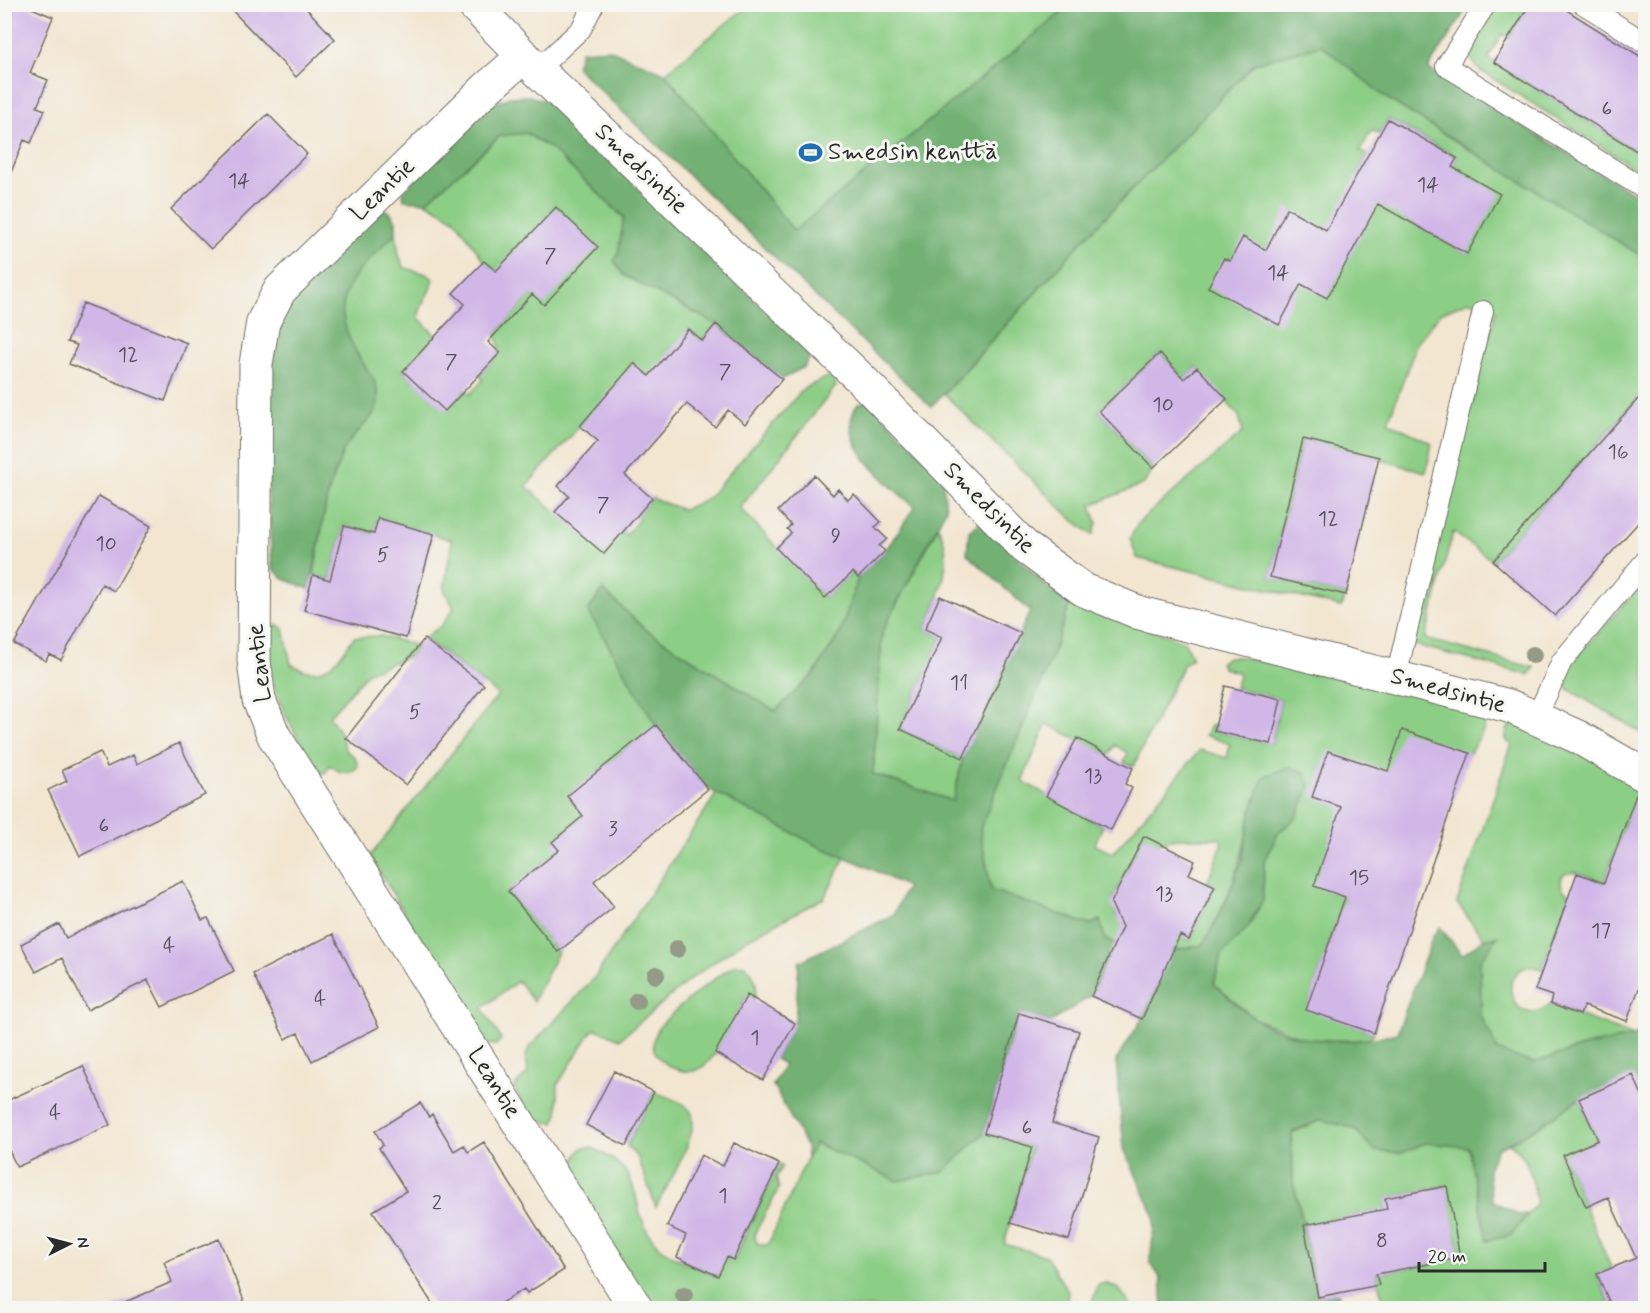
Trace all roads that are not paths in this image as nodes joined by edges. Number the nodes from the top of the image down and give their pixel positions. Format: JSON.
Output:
{"nodes":[{"id":1,"x":473,"y":4,"type":"edge"},
{"id":2,"x":594,"y":4,"type":"edge"},
{"id":3,"x":1486,"y":4,"type":"edge"},
{"id":4,"x":1583,"y":4,"type":"edge"},
{"id":5,"x":1646,"y":43,"type":"edge"},
{"id":6,"x":530,"y":63,"type":"junction"},
{"id":7,"x":1646,"y":190,"type":"edge"},
{"id":8,"x":1483,"y":311,"type":"dead end"},
{"id":9,"x":1646,"y":560,"type":"edge"},
{"id":10,"x":1396,"y":677,"type":"junction"},
{"id":11,"x":1536,"y":718,"type":"junction"},
{"id":12,"x":1646,"y":776,"type":"edge"},
{"id":13,"x":636,"y":1308,"type":"edge"}],
"edges":[{"from":1,"to":6,"type":"street","name":"Smedsintie"},
{"from":2,"to":6,"type":"lane"},
{"from":3,"to":7,"type":"lane"},
{"from":4,"to":5,"type":"lane"},
{"from":6,"to":10,"type":"street","name":"Smedsintie"},
{"from":6,"to":13,"type":"street","name":"Leantie"},
{"from":8,"to":10,"type":"lane"},
{"from":9,"to":11,"type":"lane"},
{"from":10,"to":11,"type":"street","name":"Smedsintie"},
{"from":11,"to":12,"type":"street","name":"Smedsintie"}]}
